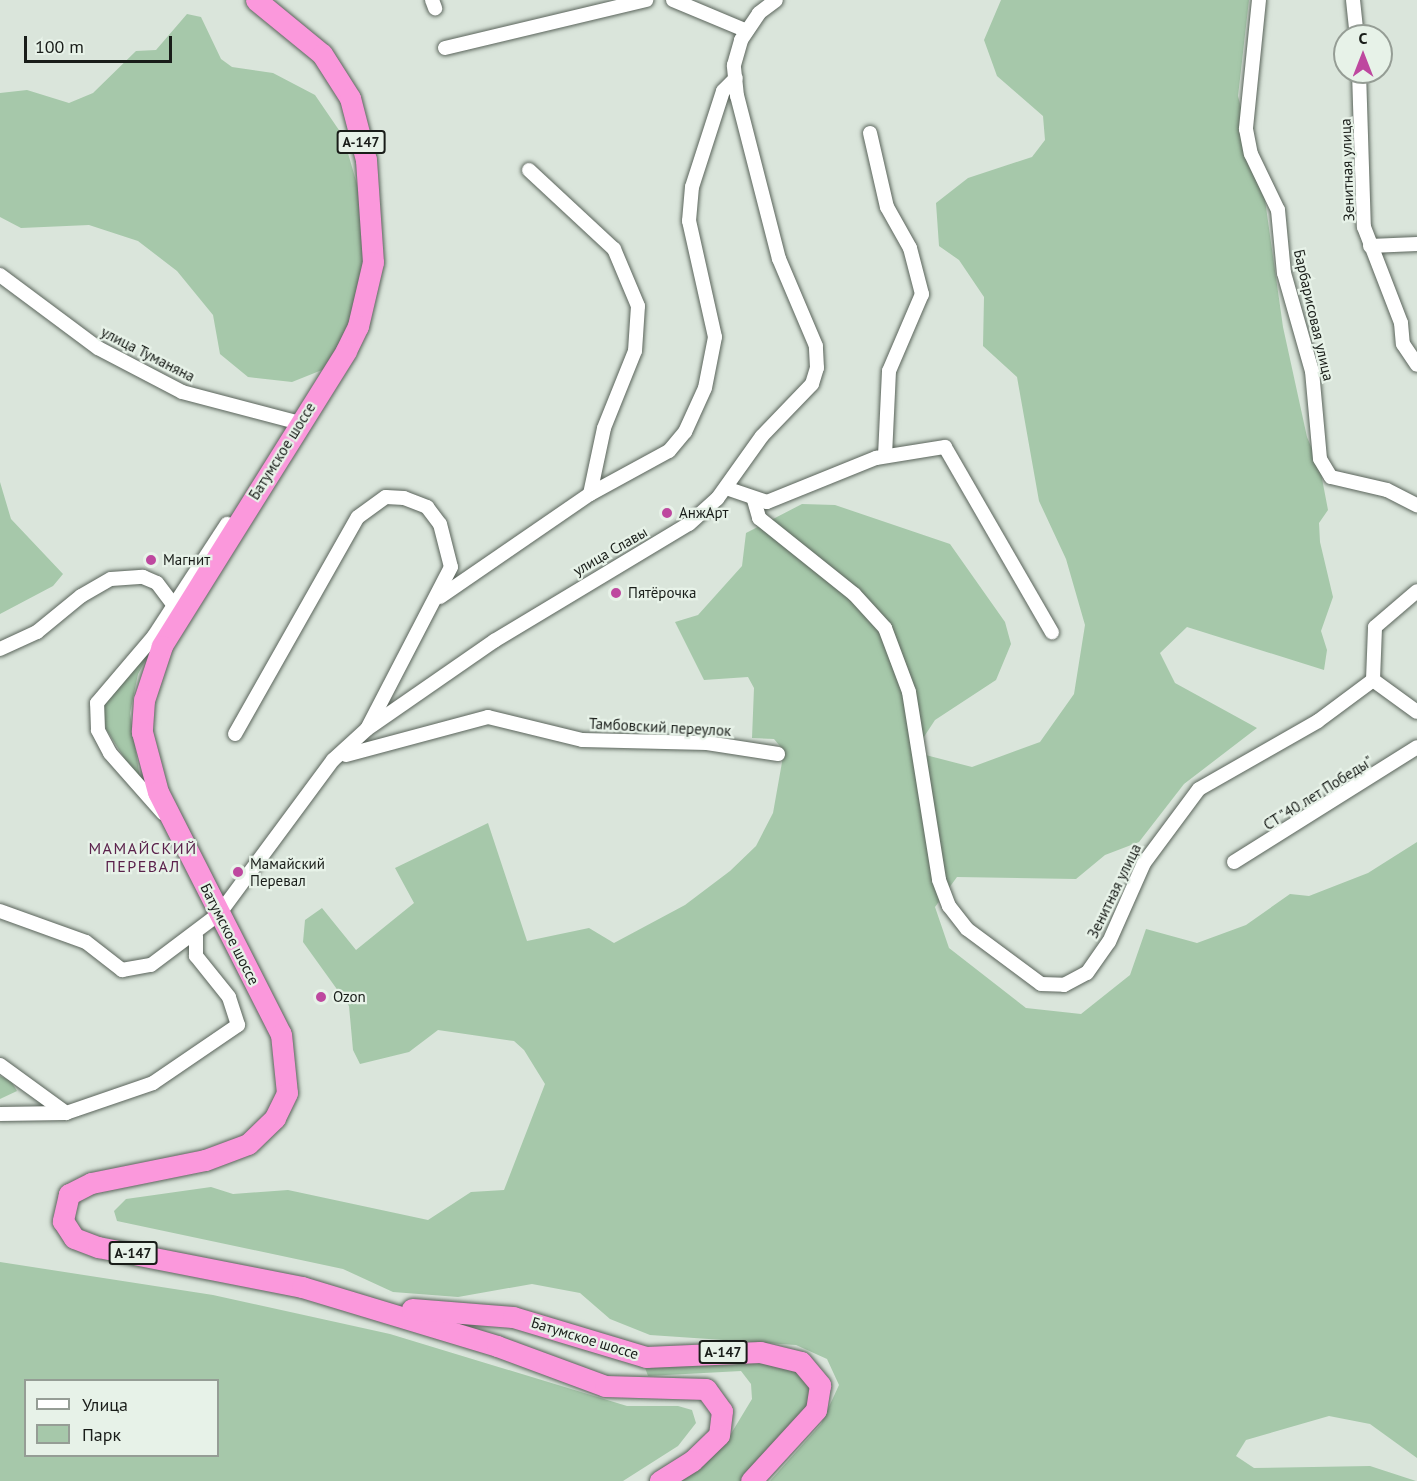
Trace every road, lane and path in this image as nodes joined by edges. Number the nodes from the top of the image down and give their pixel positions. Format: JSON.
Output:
{"nodes":[{"id":1,"x":256,"y":0,"type":"edge"},
{"id":2,"x":646,"y":0,"type":"edge"},
{"id":3,"x":673,"y":0,"type":"edge"},
{"id":4,"x":776,"y":0,"type":"edge"},
{"id":5,"x":1259,"y":0,"type":"edge"},
{"id":6,"x":1353,"y":0,"type":"edge"},
{"id":7,"x":687,"y":2,"type":"edge"},
{"id":8,"x":1356,"y":24,"type":"edge"},
{"id":9,"x":747,"y":31,"type":"junction"},
{"id":10,"x":445,"y":48,"type":"dead end"},
{"id":11,"x":736,"y":78,"type":"junction"},
{"id":12,"x":1359,"y":84,"type":"edge"},
{"id":13,"x":870,"y":133,"type":"dead end"},
{"id":14,"x":529,"y":170,"type":"dead end"},
{"id":15,"x":1417,"y":244,"type":"edge"},
{"id":16,"x":1371,"y":246,"type":"junction"},
{"id":17,"x":0,"y":275,"type":"edge"},
{"id":18,"x":1417,"y":365,"type":"edge"},
{"id":19,"x":300,"y":423,"type":"junction"},
{"id":20,"x":885,"y":455,"type":"junction"},
{"id":21,"x":726,"y":488,"type":"junction"},
{"id":22,"x":590,"y":494,"type":"junction"},
{"id":23,"x":754,"y":500,"type":"junction"},
{"id":24,"x":1417,"y":505,"type":"edge"},
{"id":25,"x":242,"y":514,"type":"junction"},
{"id":26,"x":1417,"y":591,"type":"edge"},
{"id":27,"x":440,"y":597,"type":"junction"},
{"id":28,"x":172,"y":603,"type":"junction"},
{"id":29,"x":1052,"y":632,"type":"dead end"},
{"id":30,"x":0,"y":649,"type":"edge"},
{"id":31,"x":1373,"y":680,"type":"junction"},
{"id":32,"x":1417,"y":712,"type":"edge"},
{"id":33,"x":367,"y":729,"type":"junction"},
{"id":34,"x":235,"y":734,"type":"dead end"},
{"id":35,"x":1417,"y":747,"type":"edge"},
{"id":36,"x":778,"y":754,"type":"dead end"},
{"id":37,"x":333,"y":760,"type":"junction"},
{"id":38,"x":176,"y":828,"type":"junction"},
{"id":39,"x":1234,"y":862,"type":"dead end"},
{"id":40,"x":0,"y":911,"type":"edge"},
{"id":41,"x":219,"y":914,"type":"junction"},
{"id":42,"x":196,"y":936,"type":"junction"},
{"id":43,"x":0,"y":1065,"type":"edge"},
{"id":44,"x":66,"y":1113,"type":"junction"},
{"id":45,"x":0,"y":1114,"type":"edge"},
{"id":46,"x":326,"y":1293,"type":"junction"},
{"id":47,"x":496,"y":1315,"type":"junction"},
{"id":48,"x":484,"y":1342,"type":"junction"},
{"id":49,"x":660,"y":1481,"type":"edge"},
{"id":50,"x":751,"y":1481,"type":"edge"}],
"edges":[{"from":1,"to":19,"type":"highway","name":"Батумское шоссе","number":"А-147"},
{"from":2,"to":10,"type":"street"},
{"from":3,"to":7,"type":"street"},
{"from":4,"to":9,"type":"street","name":"улица Славы"},
{"from":5,"to":24,"type":"street","name":"Барбарисовая улица"},
{"from":6,"to":8,"type":"street"},
{"from":7,"to":9,"type":"street"},
{"from":9,"to":11,"type":"street","name":"улица Славы"},
{"from":11,"to":21,"type":"street","name":"улица Славы"},
{"from":11,"to":22,"type":"street"},
{"from":12,"to":16,"type":"street","name":"Зенитная улица"},
{"from":13,"to":20,"type":"street"},
{"from":14,"to":22,"type":"street"},
{"from":15,"to":16,"type":"street"},
{"from":16,"to":18,"type":"street","name":"Зенитная улица"},
{"from":17,"to":19,"type":"street","name":"улица Туманяна"},
{"from":19,"to":25,"type":"highway","name":"Батумское шоссе","number":"А-147"},
{"from":20,"to":23,"type":"street"},
{"from":20,"to":29,"type":"street"},
{"from":21,"to":23,"type":"street"},
{"from":21,"to":33,"type":"street","name":"улица Славы"},
{"from":22,"to":27,"type":"street"},
{"from":23,"to":31,"type":"street","name":"Зенитная улица"},
{"from":25,"to":28,"type":"street"},
{"from":25,"to":38,"type":"highway","name":"Батумское шоссе","number":"А-147"},
{"from":26,"to":31,"type":"street"},
{"from":27,"to":33,"type":"street"},
{"from":27,"to":34,"type":"street"},
{"from":28,"to":30,"type":"street"},
{"from":28,"to":38,"type":"street"},
{"from":31,"to":32,"type":"street"},
{"from":33,"to":37,"type":"street","name":"улица Славы"},
{"from":35,"to":39,"type":"street","name":"СТ \"40 лет Победы\""},
{"from":36,"to":37,"type":"street","name":"Тамбовский переулок"},
{"from":37,"to":41,"type":"street","name":"улица Славы"},
{"from":38,"to":41,"type":"highway","name":"Батумское шоссе","number":"А-147"},
{"from":40,"to":42,"type":"street","name":"улица Славы"},
{"from":41,"to":42,"type":"street","name":"улица Славы"},
{"from":41,"to":46,"type":"highway","name":"Батумское шоссе","number":"А-147"},
{"from":42,"to":44,"type":"street"},
{"from":43,"to":44,"type":"street"},
{"from":44,"to":45,"type":"street"},
{"from":46,"to":47,"type":"highway","name":"Батумское шоссе","number":"А-147"},
{"from":46,"to":48,"type":"highway","name":"Батумское шоссе","number":"А-147"},
{"from":47,"to":48,"type":"highway"},
{"from":47,"to":50,"type":"highway","name":"Батумское шоссе","number":"А-147"},
{"from":48,"to":49,"type":"highway","name":"Батумское шоссе","number":"А-147"}]}
